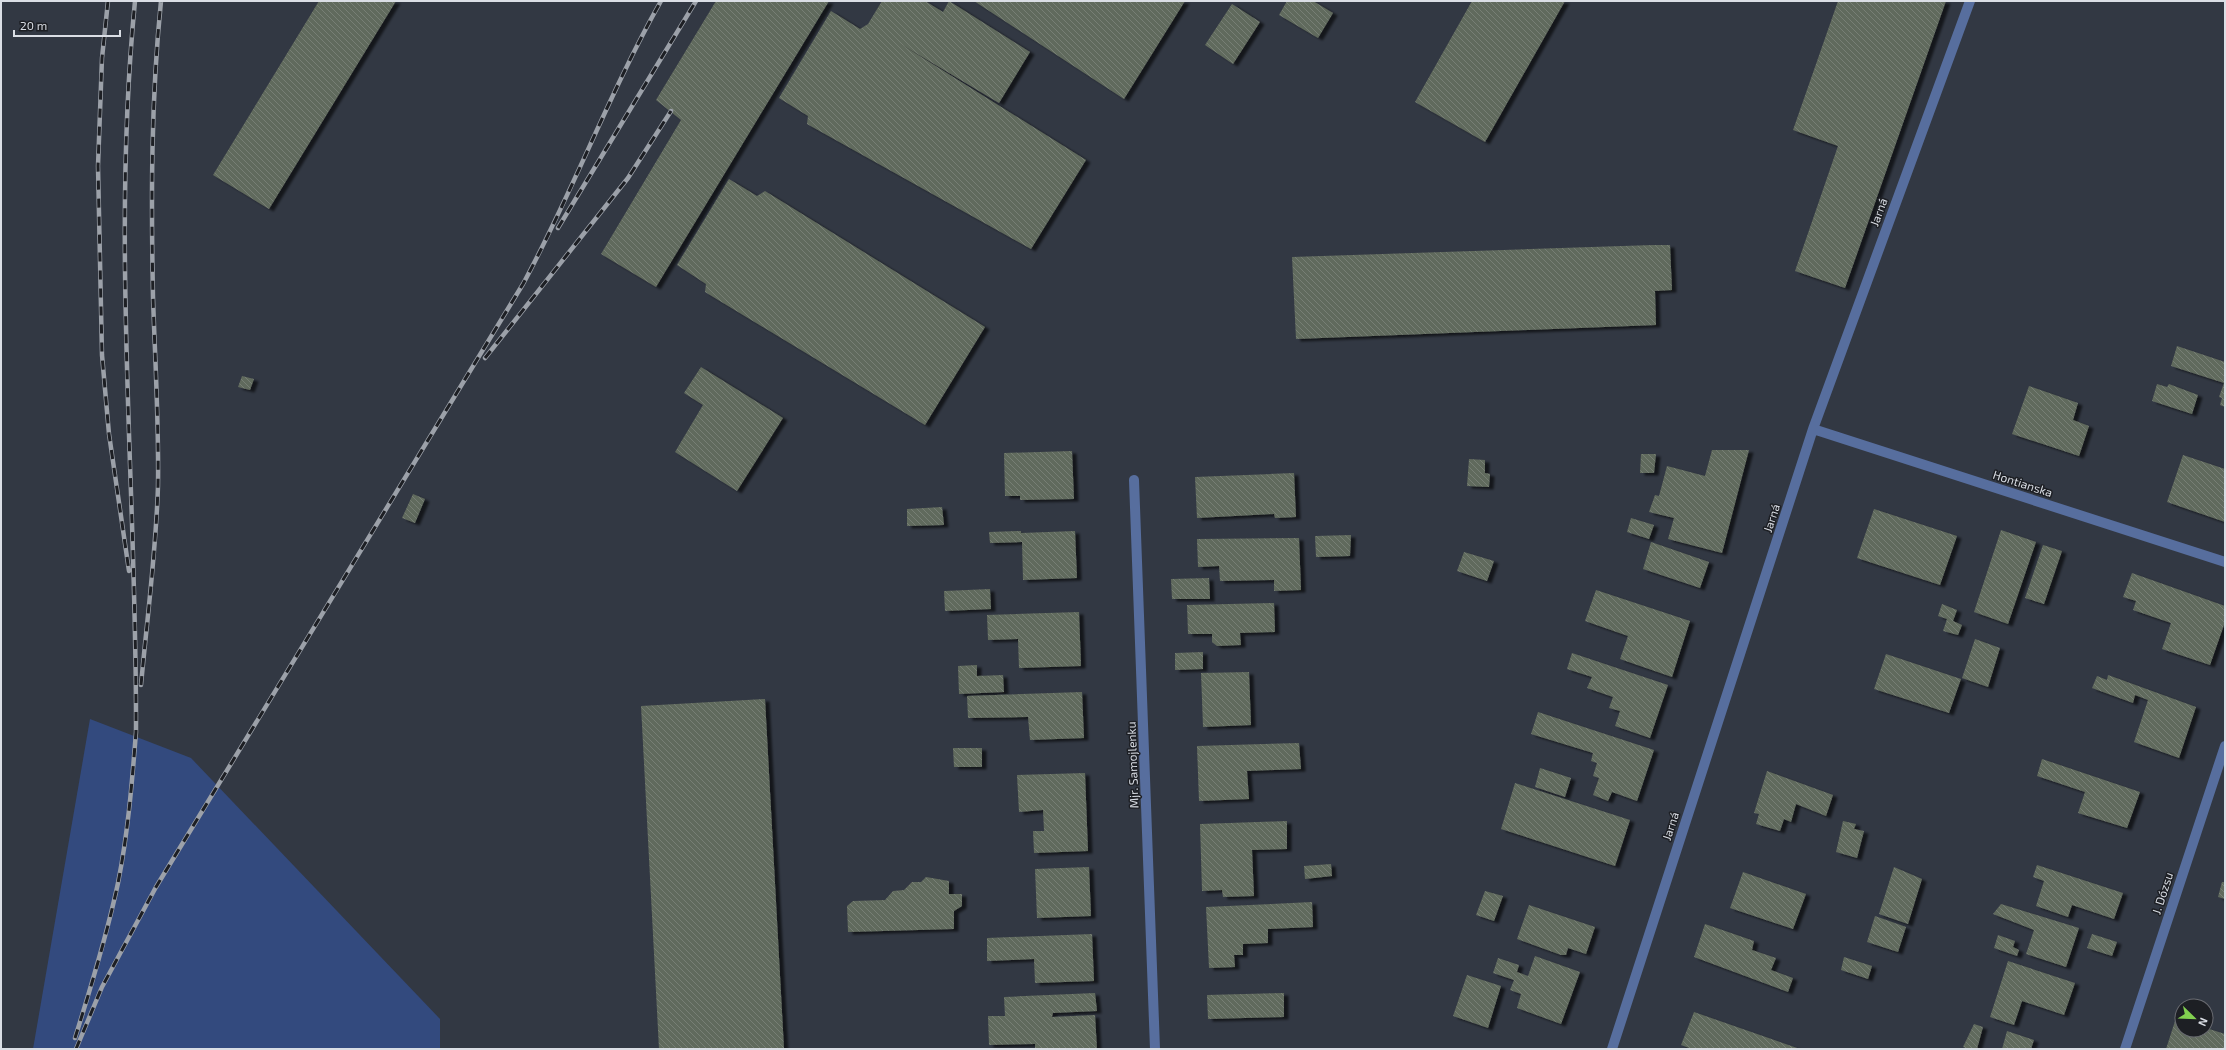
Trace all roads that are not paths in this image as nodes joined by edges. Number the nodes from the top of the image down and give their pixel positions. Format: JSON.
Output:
{"nodes":[{"id":1,"x":1970,"y":1,"type":"edge"},
{"id":2,"x":1813,"y":429,"type":"junction"},
{"id":3,"x":1134,"y":480,"type":"dead end"},
{"id":4,"x":2225,"y":562,"type":"edge"},
{"id":5,"x":2225,"y":746,"type":"edge"},
{"id":6,"x":1155,"y":1049,"type":"edge"},
{"id":7,"x":1612,"y":1049,"type":"edge"},
{"id":8,"x":2125,"y":1049,"type":"edge"}],
"edges":[{"from":1,"to":2,"type":"street","name":"Jarná"},
{"from":2,"to":4,"type":"street","name":"Hontianska"},
{"from":2,"to":7,"type":"street","name":"Jarná"},
{"from":3,"to":6,"type":"street","name":"Mjr. Samojlenku"},
{"from":5,"to":8,"type":"street","name":"J. Dózsu"}]}
